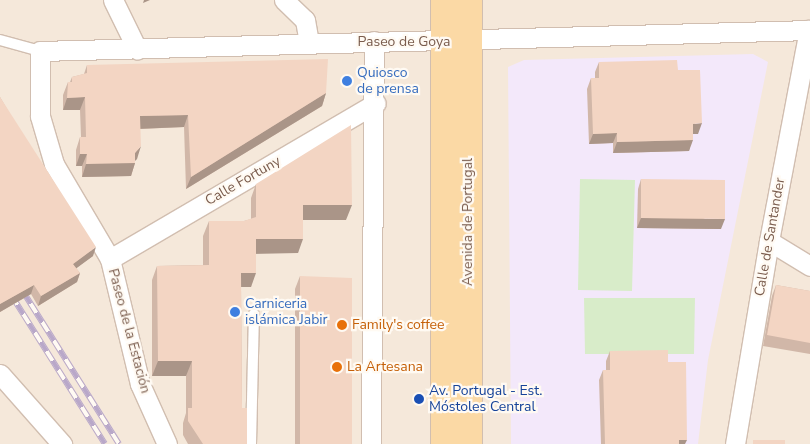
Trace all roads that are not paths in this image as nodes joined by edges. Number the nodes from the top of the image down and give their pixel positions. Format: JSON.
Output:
{"nodes":[{"id":1,"x":113,"y":0,"type":"edge"},
{"id":2,"x":284,"y":0,"type":"edge"},
{"id":3,"x":445,"y":0,"type":"edge"},
{"id":4,"x":468,"y":0,"type":"edge"},
{"id":5,"x":810,"y":30,"type":"edge"},
{"id":6,"x":0,"y":40,"type":"edge"},
{"id":7,"x":309,"y":42,"type":"junction"},
{"id":8,"x":374,"y":42,"type":"junction"},
{"id":9,"x":456,"y":42,"type":"junction"},
{"id":10,"x":137,"y":49,"type":"junction"},
{"id":11,"x":40,"y":51,"type":"junction"},
{"id":12,"x":376,"y":102,"type":"junction"},
{"id":13,"x":768,"y":241,"type":"junction"},
{"id":14,"x":110,"y":259,"type":"junction"},
{"id":15,"x":810,"y":266,"type":"edge"},
{"id":16,"x":254,"y":314,"type":"dead end"},
{"id":17,"x":0,"y":374,"type":"edge"},
{"id":18,"x":62,"y":444,"type":"edge"},
{"id":19,"x":167,"y":444,"type":"edge"},
{"id":20,"x":251,"y":444,"type":"edge"},
{"id":21,"x":371,"y":444,"type":"edge"},
{"id":22,"x":445,"y":444,"type":"edge"},
{"id":23,"x":468,"y":444,"type":"edge"},
{"id":24,"x":735,"y":444,"type":"edge"}],
"edges":[{"from":1,"to":10,"type":"street"},
{"from":2,"to":7,"type":"street"},
{"from":3,"to":9,"type":"main road","name":"Avenida de Portugal"},
{"from":4,"to":9,"type":"main road","name":"Avenida de Portugal"},
{"from":5,"to":9,"type":"street","name":"Paseo de Goya"},
{"from":5,"to":13,"type":"street","name":"Calle de Santander"},
{"from":6,"to":11,"type":"lane","name":"Paseo de Goya"},
{"from":7,"to":8,"type":"street","name":"Paseo de Goya"},
{"from":7,"to":10,"type":"street","name":"Paseo de Goya"},
{"from":8,"to":9,"type":"street","name":"Paseo de Goya"},
{"from":8,"to":12,"type":"street"},
{"from":9,"to":22,"type":"main road","name":"Avenida de Portugal"},
{"from":9,"to":23,"type":"main road","name":"Avenida de Portugal"},
{"from":10,"to":11,"type":"street","name":"Paseo de Goya"},
{"from":11,"to":14,"type":"street","name":"Paseo de la Estación"},
{"from":12,"to":14,"type":"street","name":"Calle Fortuny"},
{"from":12,"to":21,"type":"street"},
{"from":13,"to":15,"type":"street"},
{"from":13,"to":24,"type":"street","name":"Calle de Santander"},
{"from":14,"to":19,"type":"street","name":"Paseo de la Estación"},
{"from":16,"to":20,"type":"lane"},
{"from":17,"to":18,"type":"street"}]}
